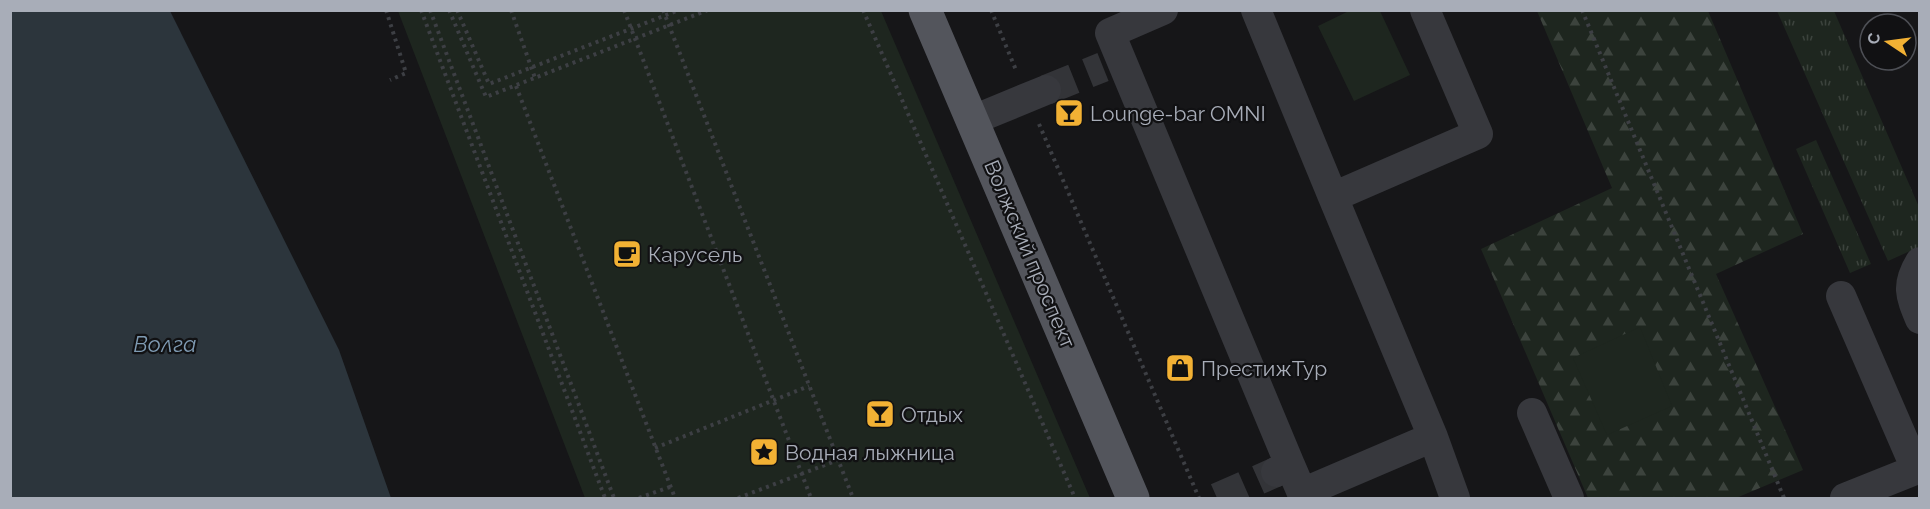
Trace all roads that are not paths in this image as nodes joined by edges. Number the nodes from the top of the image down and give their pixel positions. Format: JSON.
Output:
{"nodes":[{"id":1,"x":925,"y":10,"type":"edge"},
{"id":2,"x":1163,"y":10,"type":"edge"},
{"id":3,"x":1256,"y":10,"type":"edge"},
{"id":4,"x":1425,"y":10,"type":"edge"},
{"id":5,"x":1037,"y":94,"type":"tunnel mouth"},
{"id":6,"x":973,"y":120,"type":"junction"},
{"id":7,"x":1333,"y":197,"type":"junction"},
{"id":8,"x":1920,"y":262,"type":"edge"},
{"id":9,"x":1841,"y":296,"type":"dead end"},
{"id":10,"x":1920,"y":319,"type":"edge"},
{"id":11,"x":1532,"y":413,"type":"dead end"},
{"id":12,"x":1433,"y":437,"type":"junction"},
{"id":13,"x":1918,"y":468,"type":"edge"},
{"id":14,"x":1133,"y":498,"type":"edge"},
{"id":15,"x":1455,"y":498,"type":"edge"},
{"id":16,"x":1569,"y":498,"type":"edge"},
{"id":17,"x":1845,"y":498,"type":"edge"}],
"edges":[{"from":1,"to":6,"type":"main road","name":"Волжский проспект"},
{"from":2,"to":12,"type":"street"},
{"from":3,"to":7,"type":"street"},
{"from":4,"to":7,"type":"street"},
{"from":5,"to":6,"type":"street"},
{"from":6,"to":14,"type":"main road","name":"Волжский проспект"},
{"from":7,"to":12,"type":"street"},
{"from":8,"to":10,"type":"street"},
{"from":9,"to":13,"type":"street"},
{"from":11,"to":16,"type":"street"},
{"from":12,"to":15,"type":"street"},
{"from":13,"to":17,"type":"street"}]}
